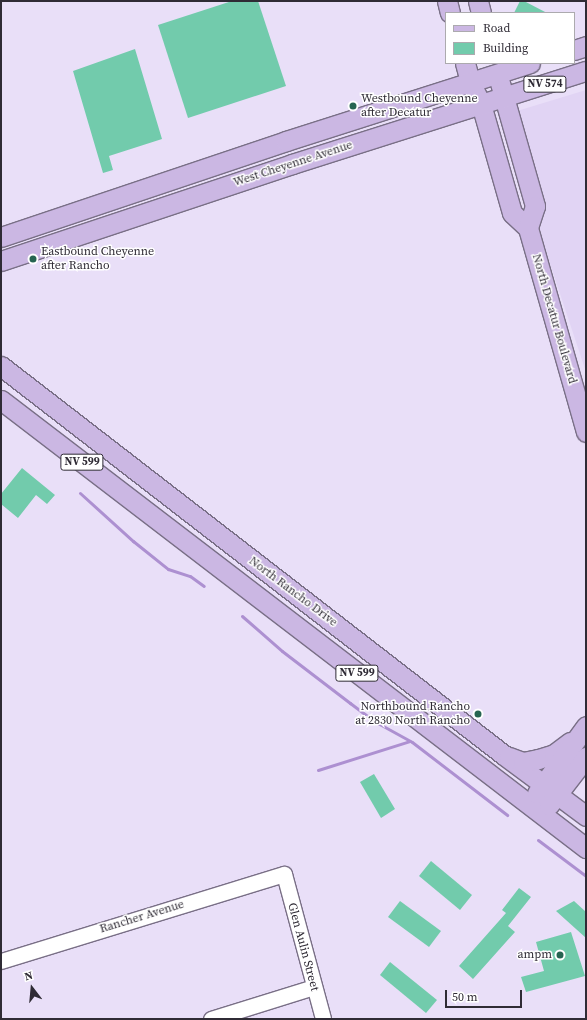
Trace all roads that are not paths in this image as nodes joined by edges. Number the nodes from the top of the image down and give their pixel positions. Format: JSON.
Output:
{"nodes":[{"id":1,"x":447,"y":1,"type":"edge"},
{"id":2,"x":478,"y":1,"type":"edge"},
{"id":3,"x":450,"y":12,"type":"edge"},
{"id":4,"x":481,"y":12,"type":"edge"},
{"id":5,"x":586,"y":46,"type":"edge"},
{"id":6,"x":575,"y":50,"type":"edge"},
{"id":7,"x":465,"y":64,"type":"edge"},
{"id":8,"x":523,"y":64,"type":"edge"},
{"id":9,"x":497,"y":68,"type":"edge"},
{"id":10,"x":586,"y":71,"type":"edge"},
{"id":11,"x":470,"y":82,"type":"junction"},
{"id":12,"x":503,"y":96,"type":"junction"},
{"id":13,"x":481,"y":104,"type":"junction"},
{"id":14,"x":528,"y":228,"type":"junction"},
{"id":15,"x":1,"y":237,"type":"edge"},
{"id":16,"x":1,"y":260,"type":"edge"},
{"id":17,"x":1,"y":366,"type":"edge"},
{"id":18,"x":1,"y":400,"type":"edge"},
{"id":19,"x":586,"y":432,"type":"edge"},
{"id":20,"x":254,"y":563,"type":"junction"},
{"id":21,"x":239,"y":583,"type":"junction"},
{"id":22,"x":581,"y":733,"type":"edge"},
{"id":23,"x":504,"y":755,"type":"junction"},
{"id":24,"x":586,"y":757,"type":"edge"},
{"id":25,"x":550,"y":789,"type":"junction"},
{"id":26,"x":535,"y":809,"type":"junction"},
{"id":27,"x":586,"y":816,"type":"edge"},
{"id":28,"x":586,"y":848,"type":"edge"},
{"id":29,"x":284,"y":874,"type":"joint"},
{"id":30,"x":1,"y":961,"type":"edge"},
{"id":31,"x":314,"y":987,"type":"junction"},
{"id":32,"x":210,"y":1019,"type":"edge"},
{"id":33,"x":323,"y":1019,"type":"edge"}],
"edges":[{"from":1,"to":3,"type":"main road"},
{"from":2,"to":4,"type":"main road"},
{"from":5,"to":6,"type":"main road"},
{"from":7,"to":11,"type":"main road"},
{"from":8,"to":9,"type":"main road","name":"West Cheyenne Avenue","number":"NV 574"},
{"from":9,"to":11,"type":"main road","name":"West Cheyenne Avenue","number":"NV 574"},
{"from":9,"to":12,"type":"main road"},
{"from":10,"to":12,"type":"main road","name":"West Cheyenne Avenue","number":"NV 574"},
{"from":11,"to":13,"type":"main road"},
{"from":11,"to":15,"type":"main road","name":"West Cheyenne Avenue"},
{"from":12,"to":13,"type":"main road","name":"West Cheyenne Avenue","number":"NV 574"},
{"from":12,"to":14,"type":"main road"},
{"from":13,"to":14,"type":"main road"},
{"from":13,"to":16,"type":"main road","name":"West Cheyenne Avenue"},
{"from":14,"to":19,"type":"main road","name":"North Decatur Boulevard"},
{"from":17,"to":20,"type":"main road","name":"North Rancho Drive","number":"NV 599"},
{"from":18,"to":21,"type":"main road","name":"North Rancho Drive","number":"NV 599"},
{"from":20,"to":21,"type":"main road"},
{"from":20,"to":23,"type":"main road","name":"North Rancho Drive","number":"NV 599"},
{"from":21,"to":26,"type":"main road","name":"North Rancho Drive","number":"NV 599"},
{"from":22,"to":23,"type":"main road"},
{"from":22,"to":25,"type":"main road"},
{"from":23,"to":25,"type":"main road","name":"North Rancho Drive","number":"NV 599"},
{"from":24,"to":25,"type":"main road"},
{"from":25,"to":26,"type":"main road"},
{"from":25,"to":27,"type":"main road","name":"North Rancho Drive","number":"NV 599"},
{"from":26,"to":28,"type":"main road","name":"North Rancho Drive","number":"NV 599"},
{"from":29,"to":30,"type":"street","name":"Rancher Avenue"},
{"from":29,"to":31,"type":"street","name":"Glen Aulin Street"},
{"from":31,"to":32,"type":"street"},
{"from":31,"to":33,"type":"street","name":"Glen Aulin Street"}]}
